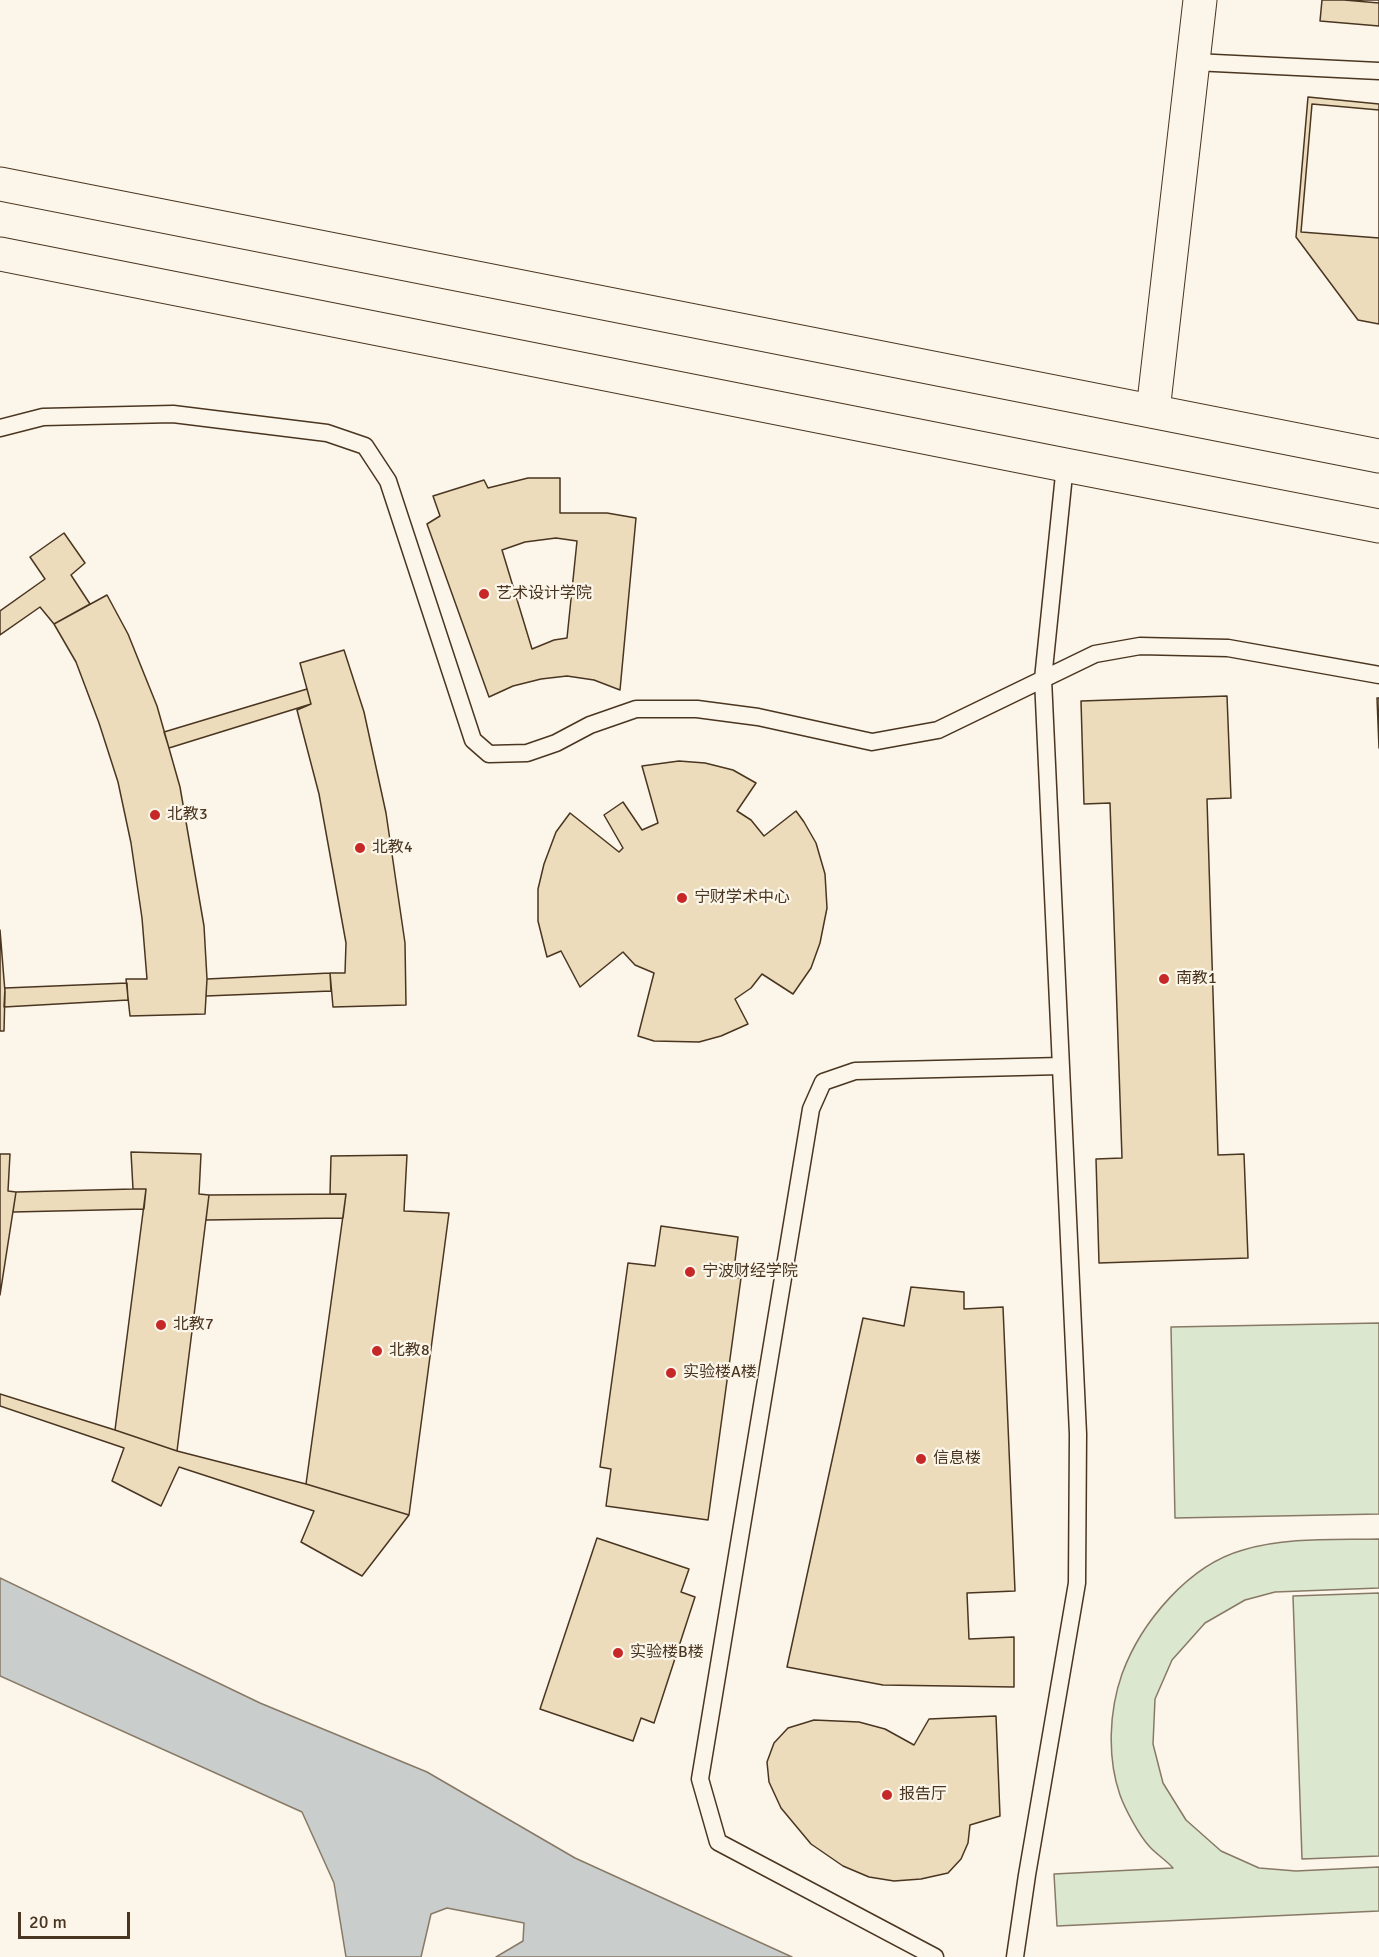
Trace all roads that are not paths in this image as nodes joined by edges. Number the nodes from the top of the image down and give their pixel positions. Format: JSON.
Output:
{"nodes":[{"id":1,"x":1200,"y":0,"type":"edge"},
{"id":2,"x":1194,"y":62,"type":"junction"},
{"id":3,"x":1379,"y":71,"type":"edge"},
{"id":4,"x":0,"y":184,"type":"edge"},
{"id":5,"x":0,"y":254,"type":"edge"},
{"id":6,"x":1153,"y":411,"type":"junction"},
{"id":7,"x":0,"y":428,"type":"edge"},
{"id":8,"x":1379,"y":456,"type":"edge"},
{"id":9,"x":1065,"y":465,"type":"junction"},
{"id":10,"x":1379,"y":526,"type":"edge"},
{"id":11,"x":1379,"y":675,"type":"edge"},
{"id":12,"x":1043,"y":679,"type":"junction"},
{"id":13,"x":1061,"y":1066,"type":"junction"},
{"id":14,"x":935,"y":1957,"type":"edge"},
{"id":15,"x":1015,"y":1957,"type":"edge"}],
"edges":[{"from":1,"to":2,"type":"main road"},
{"from":2,"to":3,"type":"lane"},
{"from":2,"to":6,"type":"main road"},
{"from":4,"to":6,"type":"main road"},
{"from":5,"to":9,"type":"main road"},
{"from":6,"to":8,"type":"main road"},
{"from":7,"to":12,"type":"lane"},
{"from":9,"to":10,"type":"main road"},
{"from":9,"to":12,"type":"lane"},
{"from":11,"to":12,"type":"lane"},
{"from":12,"to":13,"type":"lane"},
{"from":13,"to":14,"type":"lane"},
{"from":13,"to":15,"type":"lane"}]}
